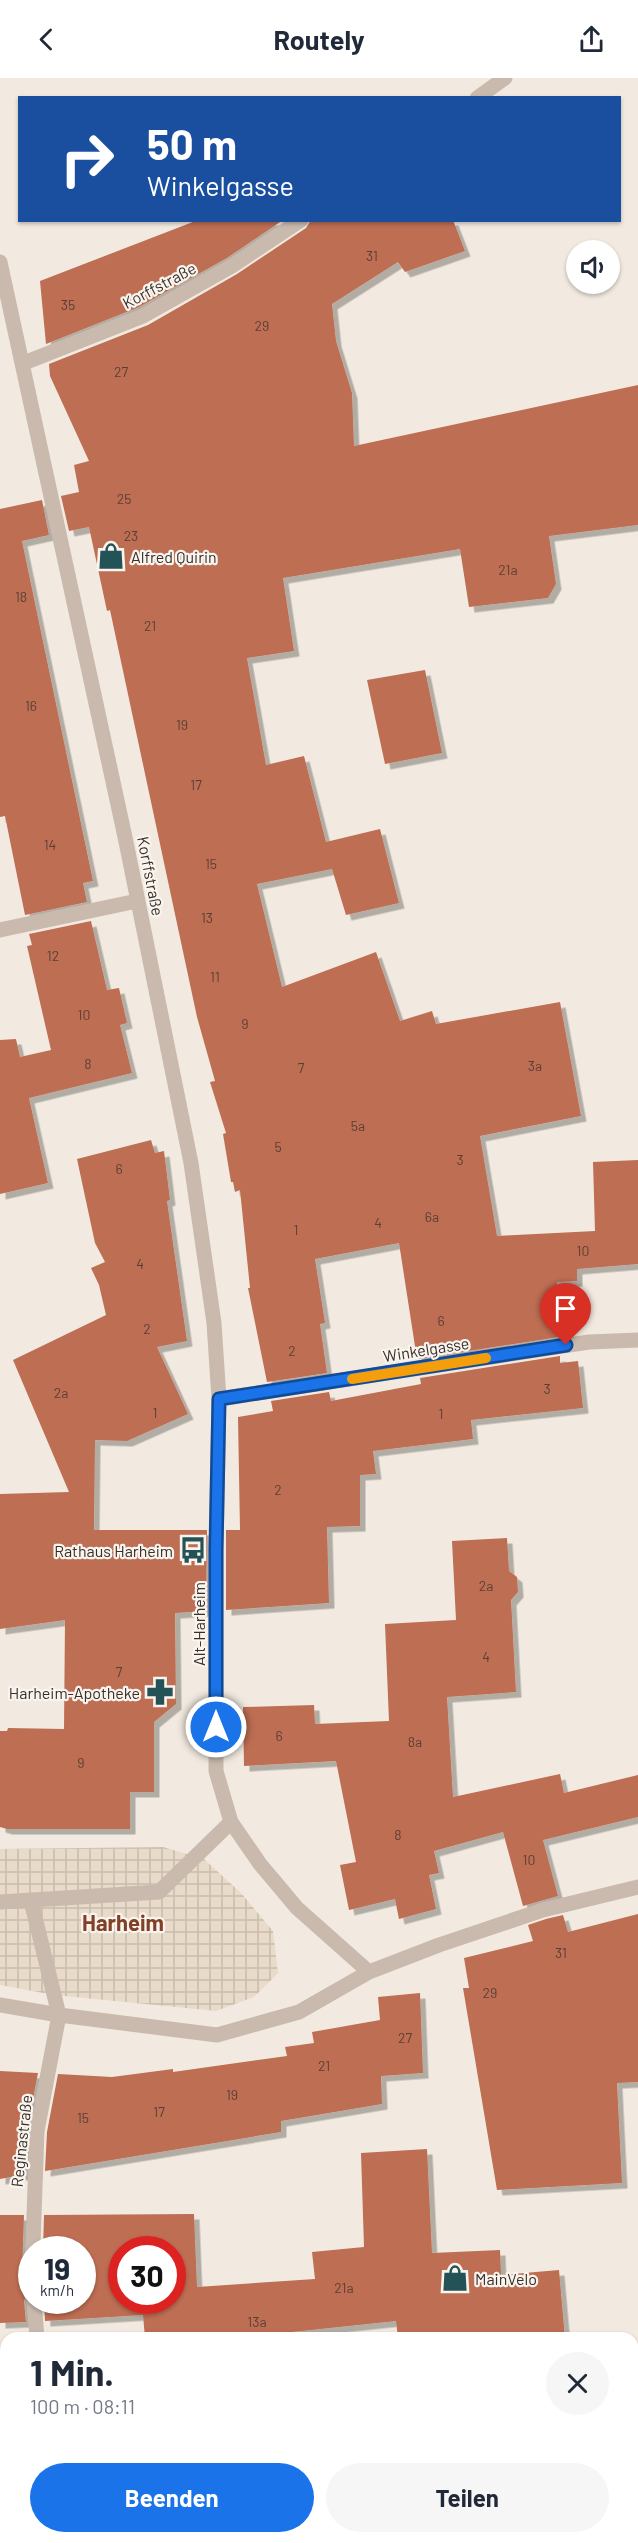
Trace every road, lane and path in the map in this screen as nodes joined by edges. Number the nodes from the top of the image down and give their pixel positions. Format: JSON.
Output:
{"nodes":[{"id":1,"x":505,"y":78,"type":"edge"},
{"id":2,"x":480,"y":96,"type":"edge"},
{"id":3,"x":298,"y":222,"type":"edge"},
{"id":4,"x":0,"y":262,"type":"edge"},
{"id":5,"x":24,"y":363,"type":"junction"},
{"id":6,"x":137,"y":901,"type":"junction"},
{"id":7,"x":0,"y":930,"type":"edge"},
{"id":8,"x":638,"y":1340,"type":"edge"},
{"id":9,"x":219,"y":1399,"type":"junction"},
{"id":10,"x":231,"y":1822,"type":"junction"},
{"id":11,"x":638,"y":1887,"type":"edge"},
{"id":12,"x":31,"y":1900,"type":"junction"},
{"id":13,"x":0,"y":1902,"type":"edge"},
{"id":14,"x":369,"y":1972,"type":"junction"},
{"id":15,"x":0,"y":2005,"type":"edge"},
{"id":16,"x":59,"y":2015,"type":"junction"},
{"id":17,"x":33,"y":2236,"type":"edge"},
{"id":18,"x":35,"y":2314,"type":"edge"},
{"id":19,"x":37,"y":2332,"type":"edge"}],
"edges":[{"from":1,"to":2,"type":"street"},
{"from":3,"to":5,"type":"street","name":"Korffstraße"},
{"from":4,"to":5,"type":"street","name":"Korffstraße"},
{"from":5,"to":6,"type":"street","name":"Korffstraße"},
{"from":6,"to":7,"type":"street"},
{"from":6,"to":9,"type":"street","name":"Korffstraße"},
{"from":8,"to":9,"type":"street","name":"Winkelgasse"},
{"from":9,"to":10,"type":"street","name":"Alt-Harheim"},
{"from":10,"to":12,"type":"street"},
{"from":10,"to":14,"type":"street","name":"Alt-Harheim"},
{"from":11,"to":14,"type":"street"},
{"from":12,"to":13,"type":"street"},
{"from":12,"to":16,"type":"street"},
{"from":14,"to":16,"type":"street"},
{"from":15,"to":16,"type":"street"},
{"from":16,"to":17,"type":"street","name":"Reginastraße"},
{"from":18,"to":19,"type":"street"}]}
